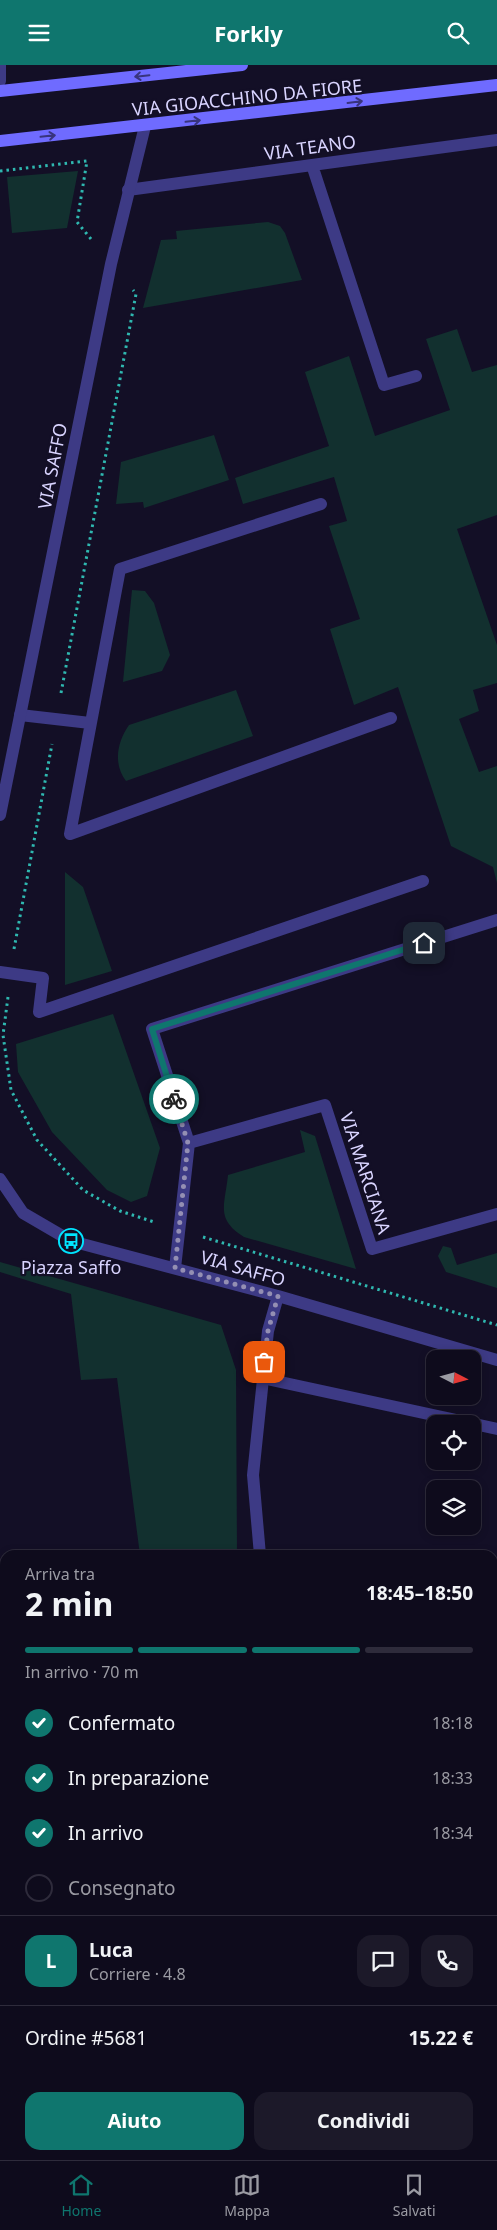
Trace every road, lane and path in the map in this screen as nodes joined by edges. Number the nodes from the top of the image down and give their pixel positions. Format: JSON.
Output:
{"nodes":[{"id":1,"x":0,"y":65,"type":"edge"},
{"id":2,"x":242,"y":65,"type":"edge"},
{"id":3,"x":0,"y":81,"type":"edge"},
{"id":4,"x":497,"y":85,"type":"edge"},
{"id":5,"x":0,"y":91,"type":"edge"},
{"id":6,"x":145,"y":126,"type":"junction"},
{"id":7,"x":497,"y":140,"type":"edge"},
{"id":8,"x":0,"y":141,"type":"edge"},
{"id":9,"x":312,"y":165,"type":"junction"},
{"id":10,"x":128,"y":190,"type":"junction"},
{"id":11,"x":416,"y":376,"type":"dead end"},
{"id":12,"x":320,"y":504,"type":"dead end"},
{"id":13,"x":20,"y":715,"type":"junction"},
{"id":14,"x":391,"y":718,"type":"dead end"},
{"id":15,"x":90,"y":723,"type":"junction"},
{"id":16,"x":0,"y":815,"type":"edge"},
{"id":17,"x":423,"y":881,"type":"dead end"},
{"id":18,"x":497,"y":920,"type":"edge"},
{"id":19,"x":0,"y":972,"type":"edge"},
{"id":20,"x":188,"y":1143,"type":"junction"},
{"id":21,"x":0,"y":1179,"type":"edge"},
{"id":22,"x":497,"y":1214,"type":"edge"},
{"id":23,"x":175,"y":1268,"type":"junction"},
{"id":24,"x":278,"y":1296,"type":"junction"},
{"id":25,"x":497,"y":1359,"type":"edge"},
{"id":26,"x":262,"y":1378,"type":"junction"},
{"id":27,"x":497,"y":1429,"type":"edge"},
{"id":28,"x":260,"y":1550,"type":"edge"}],
"edges":[{"from":1,"to":3,"type":"street"},
{"from":2,"to":5,"type":"street","name":"VIA GIOACCHINO DA FIORE","one_way":true},
{"from":6,"to":4,"type":"street","name":"VIA GIOACCHINO DA FIORE","one_way":true},
{"from":8,"to":6,"type":"street","name":"VIA GIOACCHINO DA FIORE","one_way":true},
{"from":6,"to":10,"type":"street","name":"VIA SAFFO"},
{"from":7,"to":9,"type":"street","name":"VIA TEANO"},
{"from":9,"to":10,"type":"street","name":"VIA TEANO"},
{"from":9,"to":11,"type":"street"},
{"from":10,"to":13,"type":"street","name":"VIA SAFFO"},
{"from":12,"to":15,"type":"street"},
{"from":13,"to":15,"type":"street"},
{"from":13,"to":16,"type":"street","name":"VIA SAFFO"},
{"from":14,"to":15,"type":"street"},
{"from":17,"to":19,"type":"street"},
{"from":18,"to":20,"type":"street"},
{"from":20,"to":22,"type":"street","name":"VIA MARCIANA"},
{"from":20,"to":23,"type":"street"},
{"from":21,"to":23,"type":"street","name":"VIA SAFFO"},
{"from":23,"to":24,"type":"street","name":"VIA SAFFO"},
{"from":24,"to":25,"type":"street","name":"VIA SAFFO"},
{"from":24,"to":26,"type":"street"},
{"from":26,"to":27,"type":"street"},
{"from":26,"to":28,"type":"street"}]}
